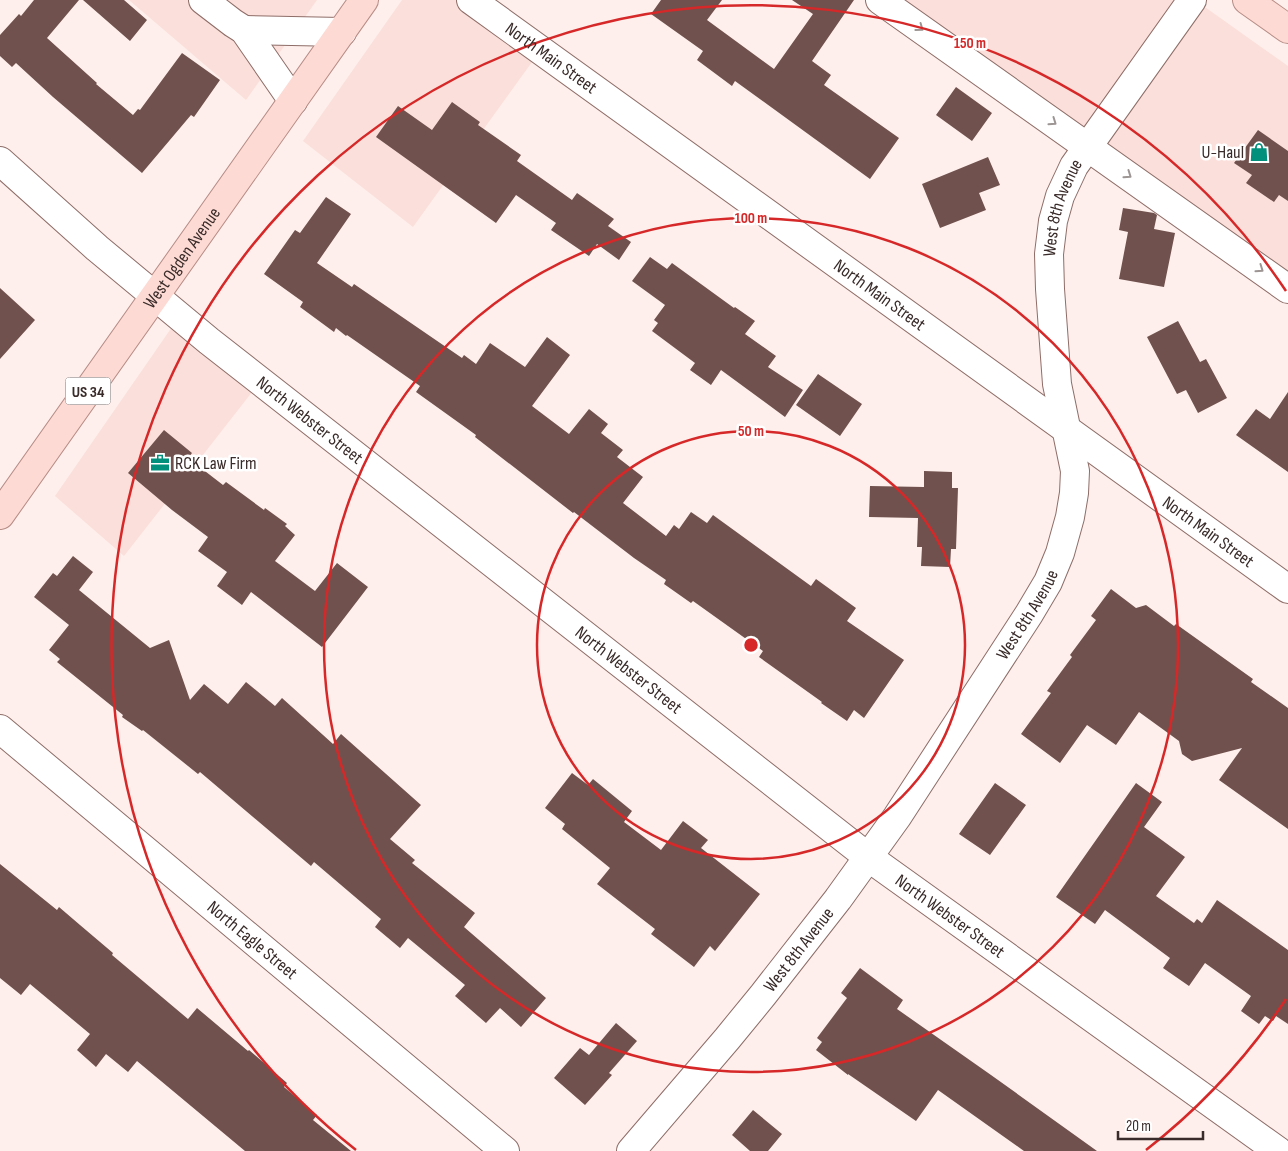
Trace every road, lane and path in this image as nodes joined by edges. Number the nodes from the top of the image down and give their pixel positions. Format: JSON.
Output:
{"nodes":[{"id":1,"x":203,"y":0,"type":"edge"},
{"id":2,"x":364,"y":0,"type":"edge"},
{"id":3,"x":472,"y":0,"type":"edge"},
{"id":4,"x":880,"y":0,"type":"edge"},
{"id":5,"x":1192,"y":0,"type":"edge"},
{"id":6,"x":1247,"y":0,"type":"edge"},
{"id":7,"x":1288,"y":29,"type":"edge"},
{"id":8,"x":244,"y":30,"type":"junction"},
{"id":9,"x":342,"y":32,"type":"junction"},
{"id":10,"x":293,"y":101,"type":"junction"},
{"id":11,"x":1088,"y":146,"type":"junction"},
{"id":12,"x":0,"y":161,"type":"edge"},
{"id":13,"x":1288,"y":289,"type":"edge"},
{"id":14,"x":156,"y":296,"type":"junction"},
{"id":15,"x":1067,"y":429,"type":"junction"},
{"id":16,"x":0,"y":515,"type":"edge"},
{"id":17,"x":1288,"y":589,"type":"edge"},
{"id":18,"x":0,"y":729,"type":"edge"},
{"id":19,"x":868,"y":857,"type":"junction"},
{"id":20,"x":505,"y":1151,"type":"edge"},
{"id":21,"x":631,"y":1151,"type":"edge"},
{"id":22,"x":1278,"y":1151,"type":"edge"}],
"edges":[{"from":1,"to":8,"type":"street"},
{"from":2,"to":9,"type":"main road","name":"West Ogden Avenue","number":"US 34"},
{"from":3,"to":15,"type":"street","name":"North Main Street"},
{"from":4,"to":11,"type":"street","one_way":true},
{"from":5,"to":11,"type":"street","name":"West 8th Avenue"},
{"from":6,"to":7,"type":"main road"},
{"from":8,"to":9,"type":"street"},
{"from":8,"to":10,"type":"street"},
{"from":9,"to":10,"type":"main road","name":"West Ogden Avenue","number":"US 34"},
{"from":10,"to":14,"type":"main road","name":"West Ogden Avenue","number":"US 34"},
{"from":11,"to":13,"type":"street","one_way":true},
{"from":11,"to":15,"type":"street","name":"West 8th Avenue"},
{"from":12,"to":14,"type":"street","name":"North Webster Street"},
{"from":14,"to":16,"type":"main road","name":"West Ogden Avenue","number":"US 34"},
{"from":14,"to":19,"type":"street","name":"North Webster Street"},
{"from":15,"to":17,"type":"street","name":"North Main Street"},
{"from":15,"to":19,"type":"street","name":"West 8th Avenue"},
{"from":18,"to":20,"type":"street","name":"North Eagle Street"},
{"from":19,"to":21,"type":"street","name":"West 8th Avenue"},
{"from":19,"to":22,"type":"street","name":"North Webster Street"}]}
